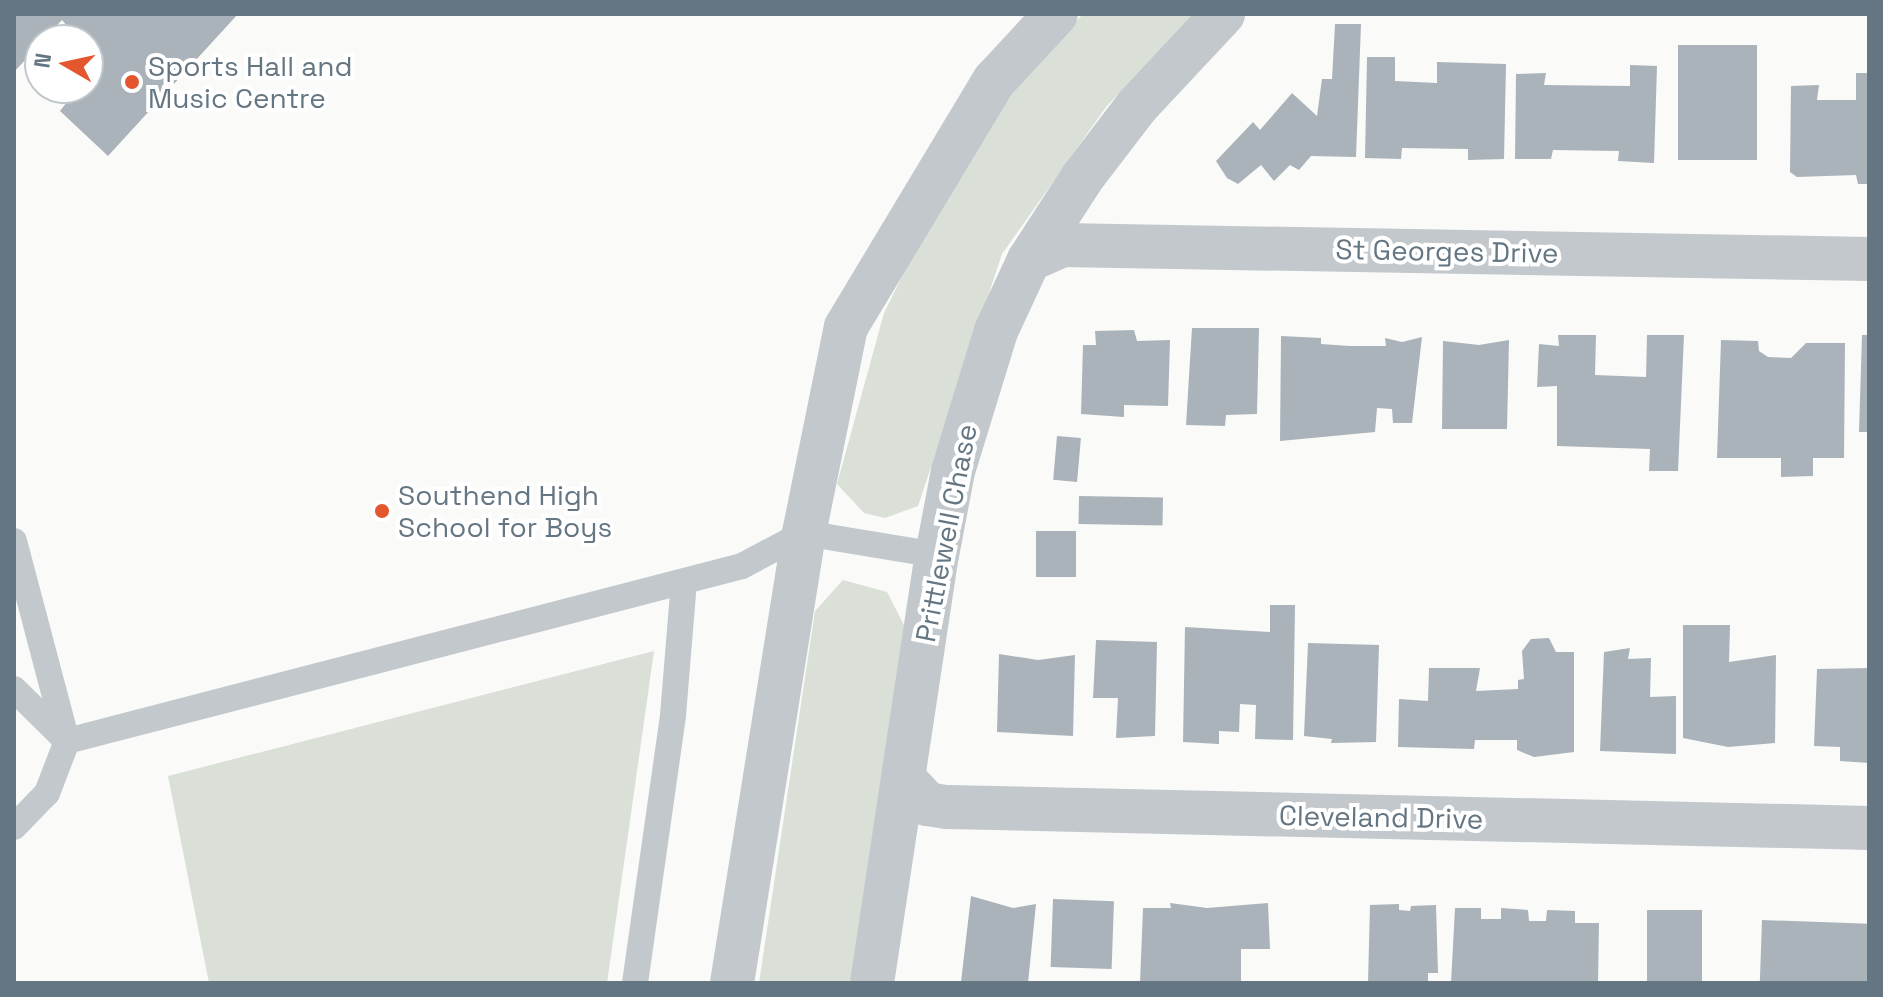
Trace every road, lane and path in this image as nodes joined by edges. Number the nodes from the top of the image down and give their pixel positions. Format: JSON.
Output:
{"nodes":[{"id":1,"x":1056,"y":14,"type":"edge"},
{"id":2,"x":1223,"y":14,"type":"edge"},
{"id":3,"x":1869,"y":259,"type":"edge"},
{"id":4,"x":1029,"y":260,"type":"junction"},
{"id":5,"x":804,"y":533,"type":"junction"},
{"id":6,"x":14,"y":541,"type":"edge"},
{"id":7,"x":937,"y":555,"type":"junction"},
{"id":8,"x":684,"y":581,"type":"junction"},
{"id":9,"x":14,"y":689,"type":"edge"},
{"id":10,"x":67,"y":741,"type":"junction"},
{"id":11,"x":904,"y":779,"type":"junction"},
{"id":12,"x":14,"y":827,"type":"edge"},
{"id":13,"x":1869,"y":828,"type":"edge"},
{"id":14,"x":635,"y":983,"type":"edge"},
{"id":15,"x":732,"y":983,"type":"edge"},
{"id":16,"x":872,"y":983,"type":"edge"}],
"edges":[{"from":1,"to":5,"type":"street"},
{"from":2,"to":4,"type":"street","name":"Prittlewell Chase"},
{"from":3,"to":4,"type":"street","name":"St Georges Drive"},
{"from":4,"to":7,"type":"street","name":"Prittlewell Chase"},
{"from":5,"to":7,"type":"lane"},
{"from":5,"to":8,"type":"lane"},
{"from":5,"to":15,"type":"street"},
{"from":6,"to":10,"type":"lane"},
{"from":7,"to":11,"type":"street","name":"Prittlewell Chase"},
{"from":8,"to":10,"type":"lane"},
{"from":8,"to":14,"type":"lane"},
{"from":9,"to":10,"type":"lane"},
{"from":10,"to":12,"type":"lane"},
{"from":11,"to":13,"type":"street","name":"Cleveland Drive"},
{"from":11,"to":16,"type":"street","name":"Prittlewell Chase"}]}
